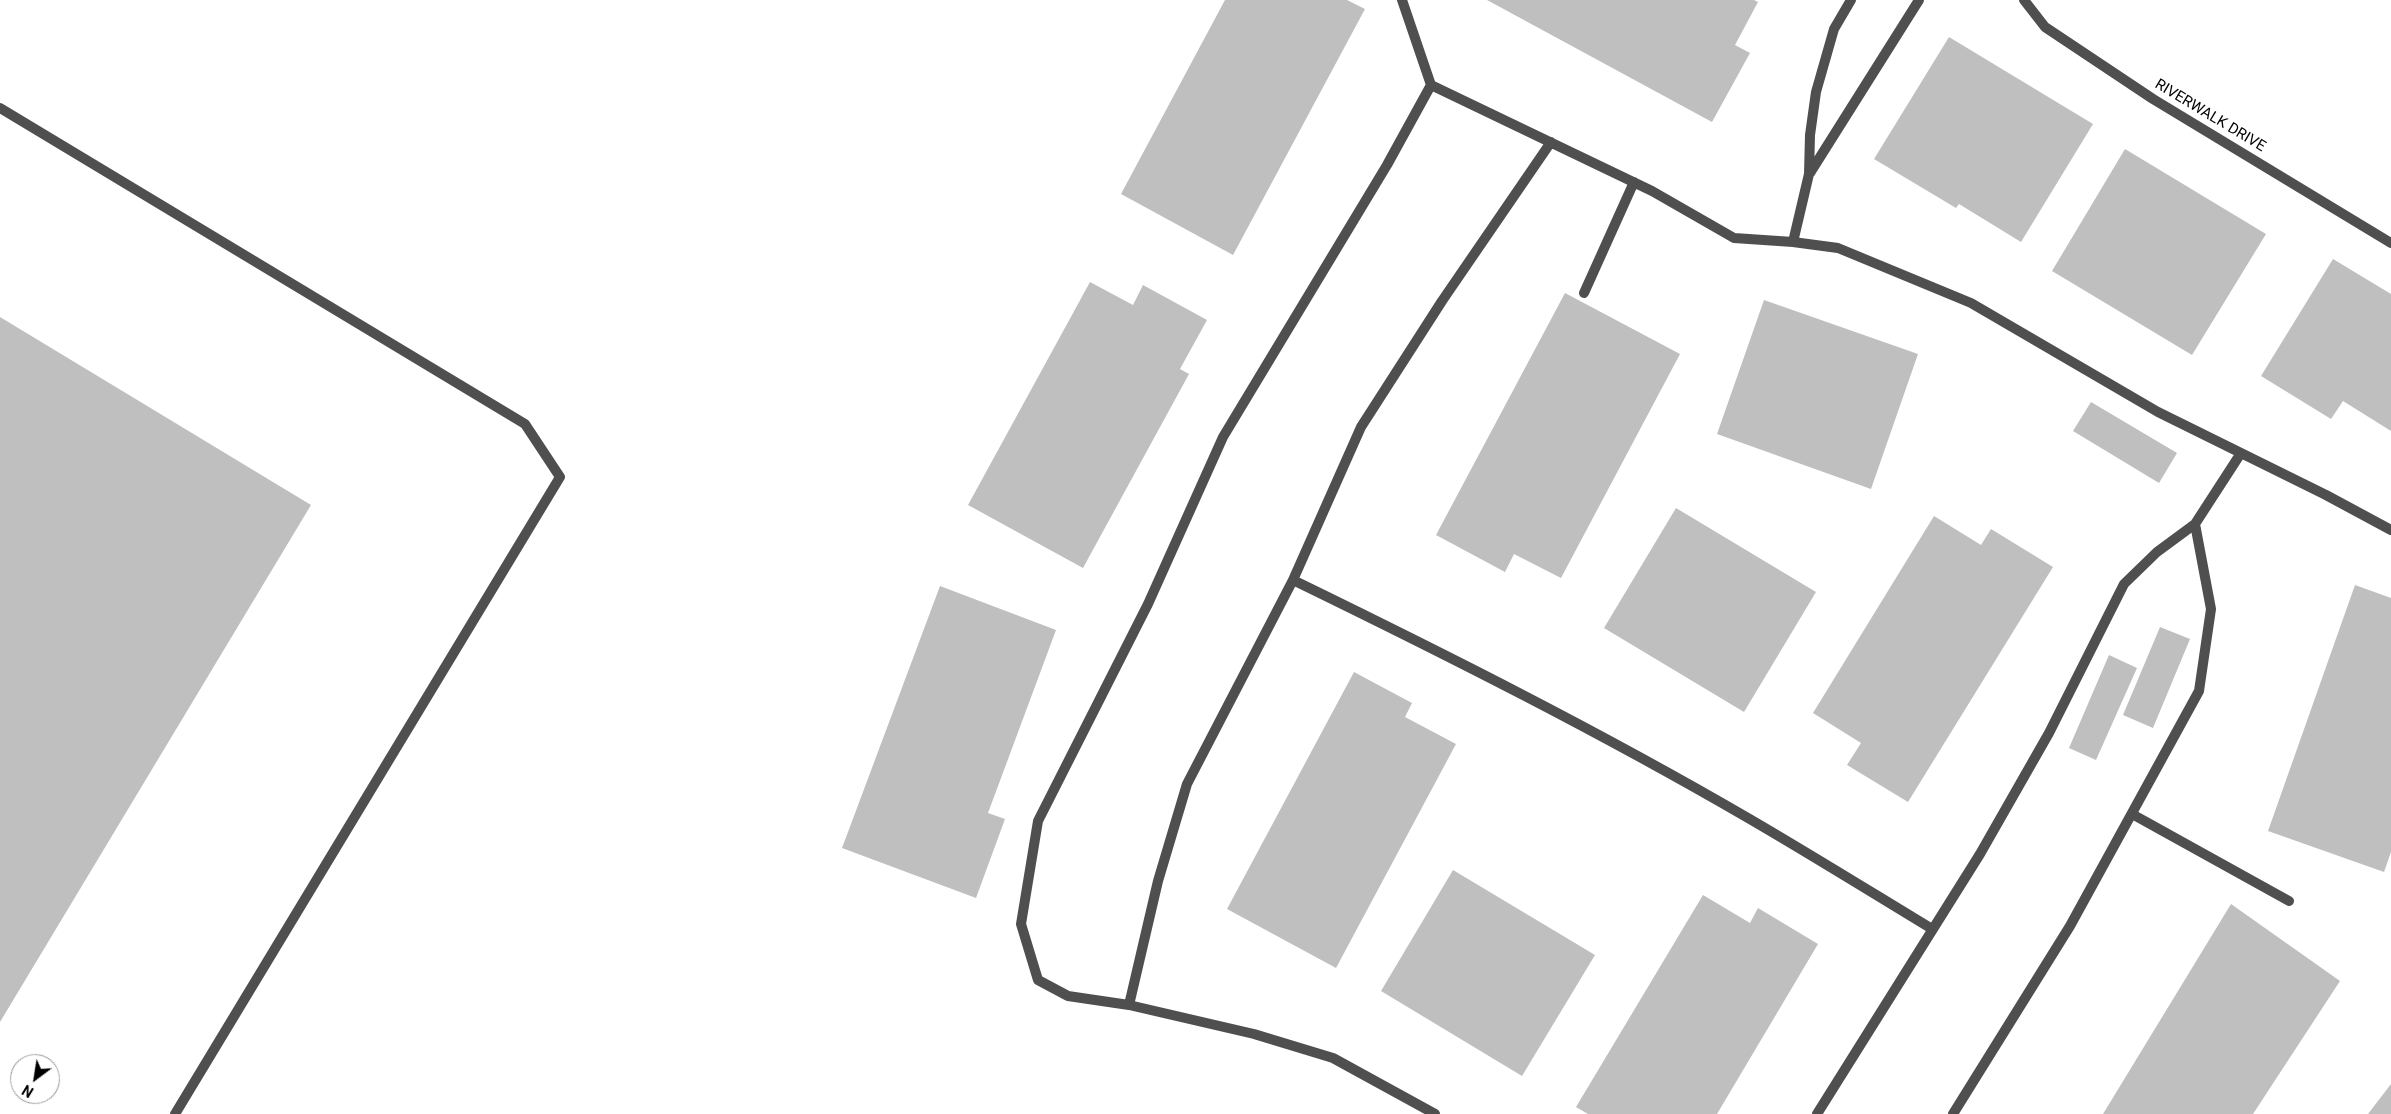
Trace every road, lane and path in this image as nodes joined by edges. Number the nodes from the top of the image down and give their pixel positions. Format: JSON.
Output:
{"nodes":[{"id":1,"x":1402,"y":0,"type":"edge"},
{"id":2,"x":1851,"y":0,"type":"edge"},
{"id":3,"x":1919,"y":0,"type":"edge"},
{"id":4,"x":2024,"y":0,"type":"edge"},
{"id":5,"x":1431,"y":85,"type":"junction"},
{"id":6,"x":0,"y":108,"type":"edge"},
{"id":7,"x":1551,"y":142,"type":"junction"},
{"id":8,"x":1809,"y":174,"type":"junction"},
{"id":9,"x":1634,"y":182,"type":"junction"},
{"id":10,"x":1793,"y":242,"type":"junction"},
{"id":11,"x":2391,"y":243,"type":"edge"},
{"id":12,"x":1584,"y":293,"type":"dead end"},
{"id":13,"x":2241,"y":453,"type":"junction"},
{"id":14,"x":2195,"y":524,"type":"junction"},
{"id":15,"x":2391,"y":530,"type":"edge"},
{"id":16,"x":1293,"y":580,"type":"junction"},
{"id":17,"x":2132,"y":814,"type":"junction"},
{"id":18,"x":2289,"y":901,"type":"dead end"},
{"id":19,"x":1932,"y":929,"type":"junction"},
{"id":20,"x":1129,"y":1005,"type":"junction"},
{"id":21,"x":174,"y":1114,"type":"edge"},
{"id":22,"x":1435,"y":1114,"type":"edge"},
{"id":23,"x":1817,"y":1114,"type":"edge"},
{"id":24,"x":1953,"y":1114,"type":"edge"}],
"edges":[{"from":1,"to":5,"type":"lane"},
{"from":2,"to":8,"type":"lane"},
{"from":3,"to":8,"type":"lane"},
{"from":4,"to":11,"type":"lane","name":"RIVERWALK DRIVE"},
{"from":5,"to":7,"type":"lane"},
{"from":5,"to":20,"type":"lane"},
{"from":6,"to":21,"type":"lane"},
{"from":7,"to":9,"type":"lane"},
{"from":7,"to":16,"type":"lane"},
{"from":8,"to":10,"type":"lane"},
{"from":9,"to":10,"type":"lane"},
{"from":9,"to":12,"type":"lane"},
{"from":10,"to":13,"type":"lane"},
{"from":13,"to":14,"type":"lane"},
{"from":13,"to":15,"type":"lane"},
{"from":14,"to":17,"type":"lane"},
{"from":14,"to":19,"type":"lane"},
{"from":16,"to":19,"type":"lane"},
{"from":16,"to":20,"type":"lane"},
{"from":17,"to":18,"type":"lane"},
{"from":17,"to":24,"type":"lane"},
{"from":19,"to":23,"type":"lane"},
{"from":20,"to":22,"type":"lane"}]}
